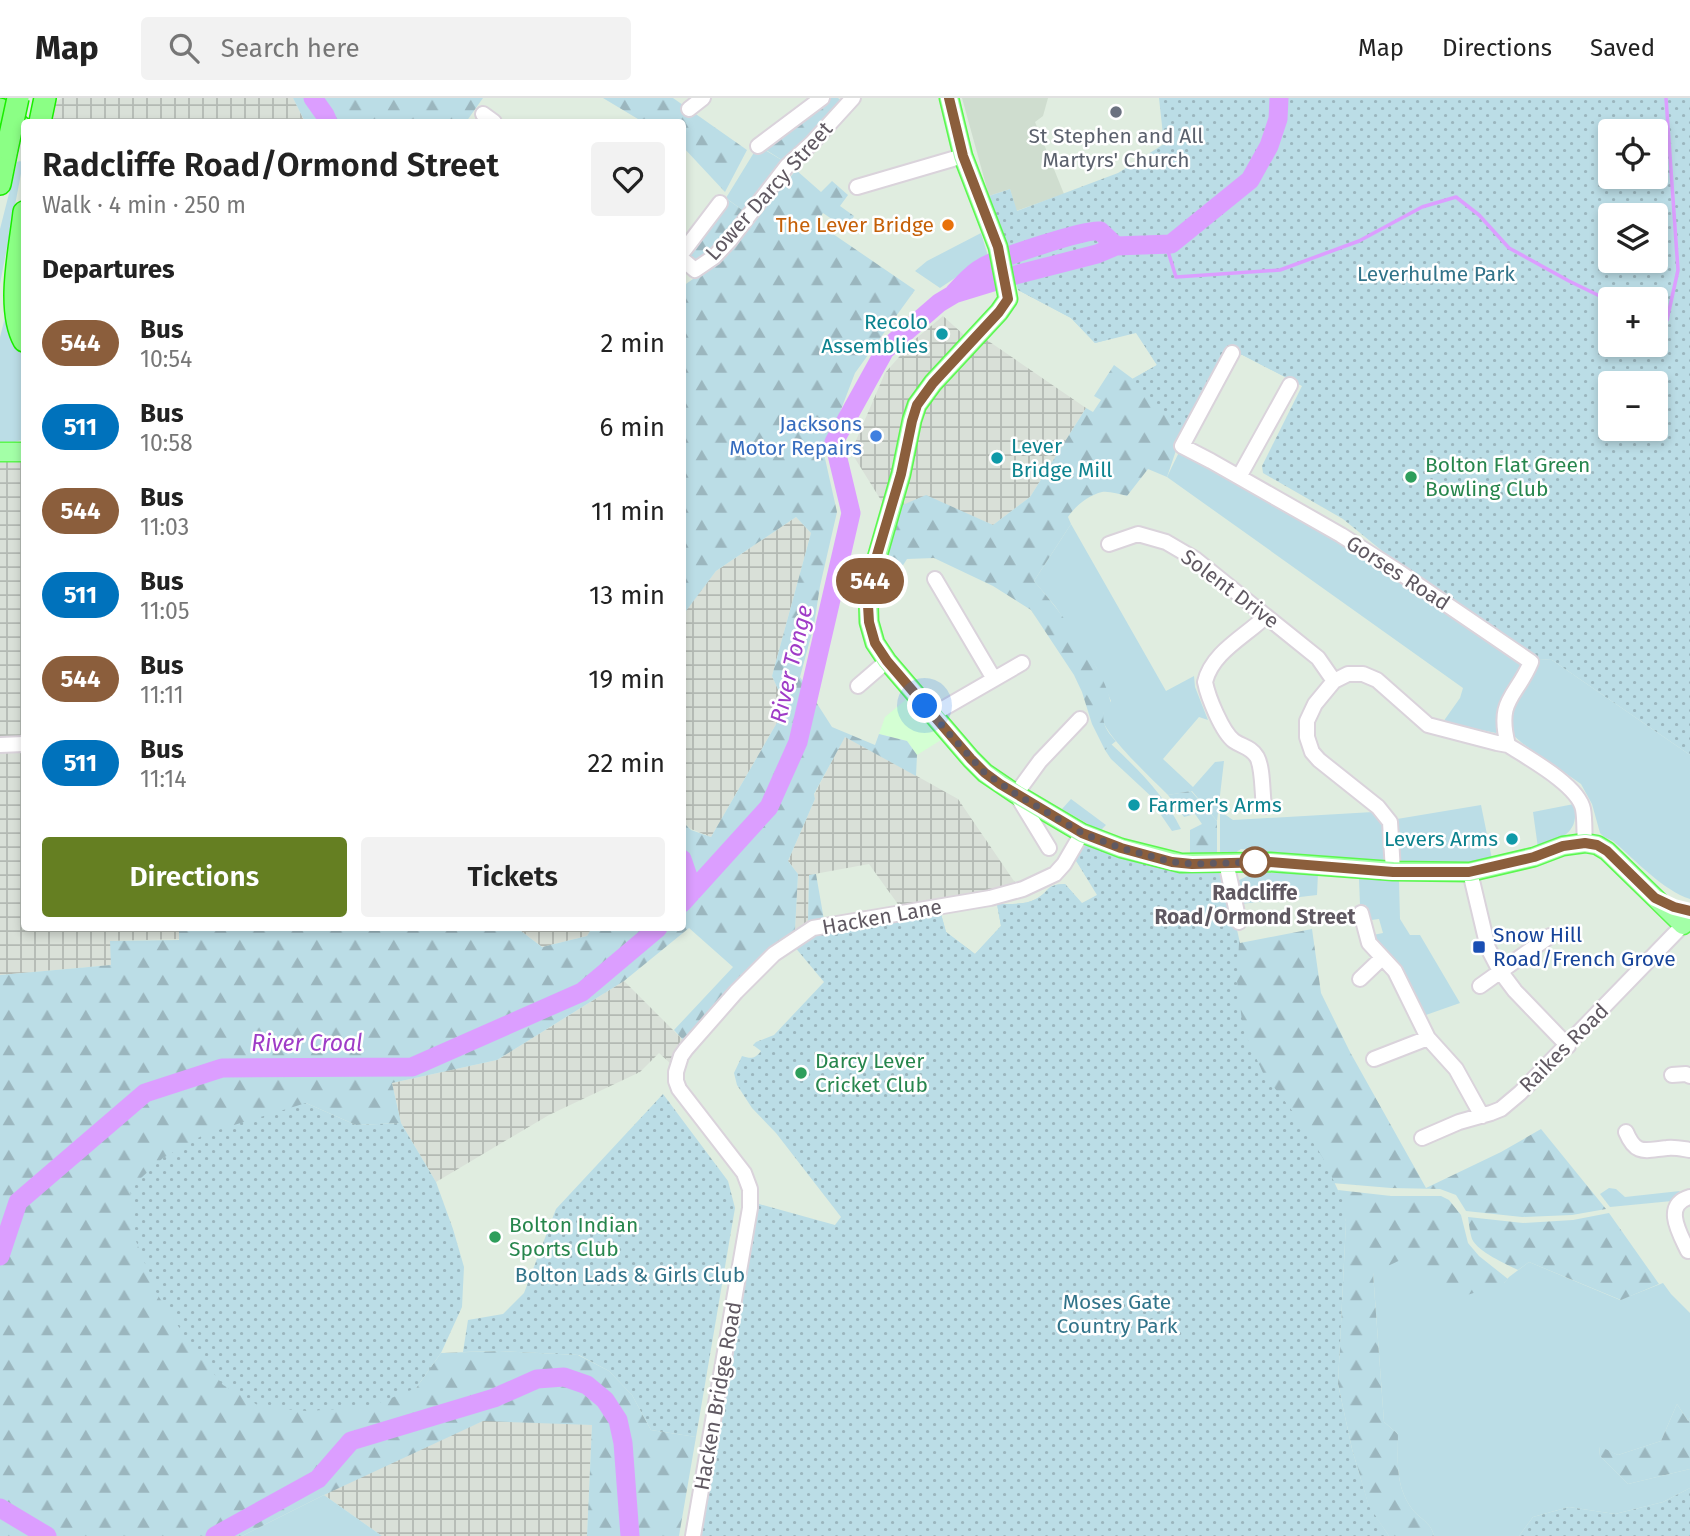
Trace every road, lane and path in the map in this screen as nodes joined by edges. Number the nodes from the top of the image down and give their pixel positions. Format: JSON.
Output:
{"nodes":[{"id":1,"x":18,"y":98,"type":"edge"},
{"id":2,"x":703,"y":98,"type":"edge"},
{"id":3,"x":822,"y":98,"type":"edge"},
{"id":4,"x":853,"y":98,"type":"edge"},
{"id":5,"x":949,"y":98,"type":"edge"},
{"id":6,"x":45,"y":99,"type":"edge"},
{"id":7,"x":0,"y":109,"type":"edge"},
{"id":8,"x":689,"y":109,"type":"dead end"},
{"id":9,"x":41,"y":119,"type":"edge"},
{"id":10,"x":21,"y":127,"type":"edge"},
{"id":11,"x":758,"y":146,"type":"dead end"},
{"id":12,"x":963,"y":156,"type":"junction"},
{"id":13,"x":0,"y":184,"type":"edge"},
{"id":14,"x":857,"y":187,"type":"dead end"},
{"id":15,"x":720,"y":203,"type":"dead end"},
{"id":16,"x":21,"y":208,"type":"edge"},
{"id":17,"x":21,"y":240,"type":"edge"},
{"id":18,"x":686,"y":248,"type":"edge"},
{"id":19,"x":686,"y":262,"type":"edge"},
{"id":20,"x":0,"y":309,"type":"edge"},
{"id":21,"x":21,"y":332,"type":"edge"},
{"id":22,"x":1232,"y":353,"type":"dead end"},
{"id":23,"x":1290,"y":385,"type":"dead end"},
{"id":24,"x":0,"y":452,"type":"edge"},
{"id":25,"x":21,"y":452,"type":"edge"},
{"id":26,"x":1239,"y":477,"type":"junction"},
{"id":27,"x":1109,"y":544,"type":"dead end"},
{"id":28,"x":935,"y":579,"type":"dead end"},
{"id":29,"x":1266,"y":616,"type":"junction"},
{"id":30,"x":887,"y":661,"type":"junction"},
{"id":31,"x":1022,"y":663,"type":"dead end"},
{"id":32,"x":994,"y":679,"type":"junction"},
{"id":33,"x":1334,"y":681,"type":"junction"},
{"id":34,"x":858,"y":686,"type":"dead end"},
{"id":35,"x":932,"y":715,"type":"junction"},
{"id":36,"x":1080,"y":719,"type":"dead end"},
{"id":37,"x":21,"y":744,"type":"edge"},
{"id":38,"x":0,"y":745,"type":"edge"},
{"id":39,"x":1508,"y":745,"type":"junction"},
{"id":40,"x":1016,"y":794,"type":"junction"},
{"id":41,"x":1264,"y":806,"type":"dead end"},
{"id":42,"x":1082,"y":833,"type":"junction"},
{"id":43,"x":1585,"y":843,"type":"junction"},
{"id":44,"x":1049,"y":848,"type":"dead end"},
{"id":45,"x":1223,"y":862,"type":"junction"},
{"id":46,"x":1393,"y":872,"type":"junction"},
{"id":47,"x":1469,"y":872,"type":"junction"},
{"id":48,"x":1361,"y":913,"type":"dead end"},
{"id":49,"x":1688,"y":918,"type":"edge"},
{"id":50,"x":1239,"y":922,"type":"dead end"},
{"id":51,"x":1550,"y":936,"type":"dead end"},
{"id":52,"x":1382,"y":958,"type":"junction"},
{"id":53,"x":1500,"y":971,"type":"junction"},
{"id":54,"x":1360,"y":979,"type":"dead end"},
{"id":55,"x":1480,"y":986,"type":"dead end"},
{"id":56,"x":1427,"y":1038,"type":"junction"},
{"id":57,"x":1568,"y":1046,"type":"junction"},
{"id":58,"x":1380,"y":1053,"type":"dead end"},
{"id":59,"x":676,"y":1072,"type":"joint"},
{"id":60,"x":1482,"y":1116,"type":"junction"},
{"id":61,"x":1428,"y":1139,"type":"dead end"},
{"id":62,"x":1627,"y":1142,"type":"dead end"},
{"id":63,"x":1690,"y":1150,"type":"edge"},
{"id":64,"x":1690,"y":1196,"type":"edge"},
{"id":65,"x":1687,"y":1242,"type":"edge"},
{"id":66,"x":693,"y":1536,"type":"edge"}],
"edges":[{"from":1,"to":13,"type":"highway","bridge":true},
{"from":2,"to":8,"type":"street"},
{"from":3,"to":11,"type":"street"},
{"from":4,"to":19,"type":"street","name":"Lower Darcy Street"},
{"from":5,"to":12,"type":"main road"},
{"from":6,"to":9,"type":"highway"},
{"from":7,"to":10,"type":"highway"},
{"from":12,"to":14,"type":"street"},
{"from":12,"to":30,"type":"main road"},
{"from":15,"to":18,"type":"street"},
{"from":16,"to":20,"type":"highway"},
{"from":17,"to":21,"type":"highway"},
{"from":22,"to":26,"type":"street","name":"Gorses Road"},
{"from":23,"to":26,"type":"street"},
{"from":24,"to":25,"type":"main road"},
{"from":26,"to":39,"type":"street","name":"Gorses Road"},
{"from":27,"to":29,"type":"street","name":"Solent Drive"},
{"from":28,"to":32,"type":"street"},
{"from":29,"to":33,"type":"street","name":"Solent Drive"},
{"from":29,"to":41,"type":"street"},
{"from":30,"to":34,"type":"street"},
{"from":30,"to":35,"type":"main road"},
{"from":31,"to":32,"type":"street"},
{"from":32,"to":35,"type":"street"},
{"from":33,"to":39,"type":"street"},
{"from":33,"to":46,"type":"street"},
{"from":35,"to":40,"type":"main road"},
{"from":36,"to":40,"type":"street"},
{"from":37,"to":38,"type":"street"},
{"from":39,"to":43,"type":"street"},
{"from":40,"to":42,"type":"main road"},
{"from":40,"to":44,"type":"street"},
{"from":42,"to":45,"type":"main road"},
{"from":42,"to":59,"type":"street","name":"Hacken Lane"},
{"from":43,"to":47,"type":"main road"},
{"from":43,"to":49,"type":"main road"},
{"from":45,"to":46,"type":"main road"},
{"from":45,"to":50,"type":"street"},
{"from":46,"to":47,"type":"main road"},
{"from":47,"to":53,"type":"street"},
{"from":48,"to":52,"type":"street"},
{"from":49,"to":57,"type":"street","name":"Raikes Road"},
{"from":51,"to":53,"type":"street"},
{"from":52,"to":54,"type":"street"},
{"from":52,"to":56,"type":"street"},
{"from":53,"to":55,"type":"street"},
{"from":53,"to":57,"type":"street"},
{"from":56,"to":58,"type":"street"},
{"from":56,"to":60,"type":"street"},
{"from":57,"to":60,"type":"street","name":"Raikes Road"},
{"from":59,"to":66,"type":"street","name":"Hacken Bridge Road"},
{"from":60,"to":61,"type":"street","name":"Raikes Road"},
{"from":62,"to":63,"type":"street"},
{"from":64,"to":65,"type":"street"}]}
